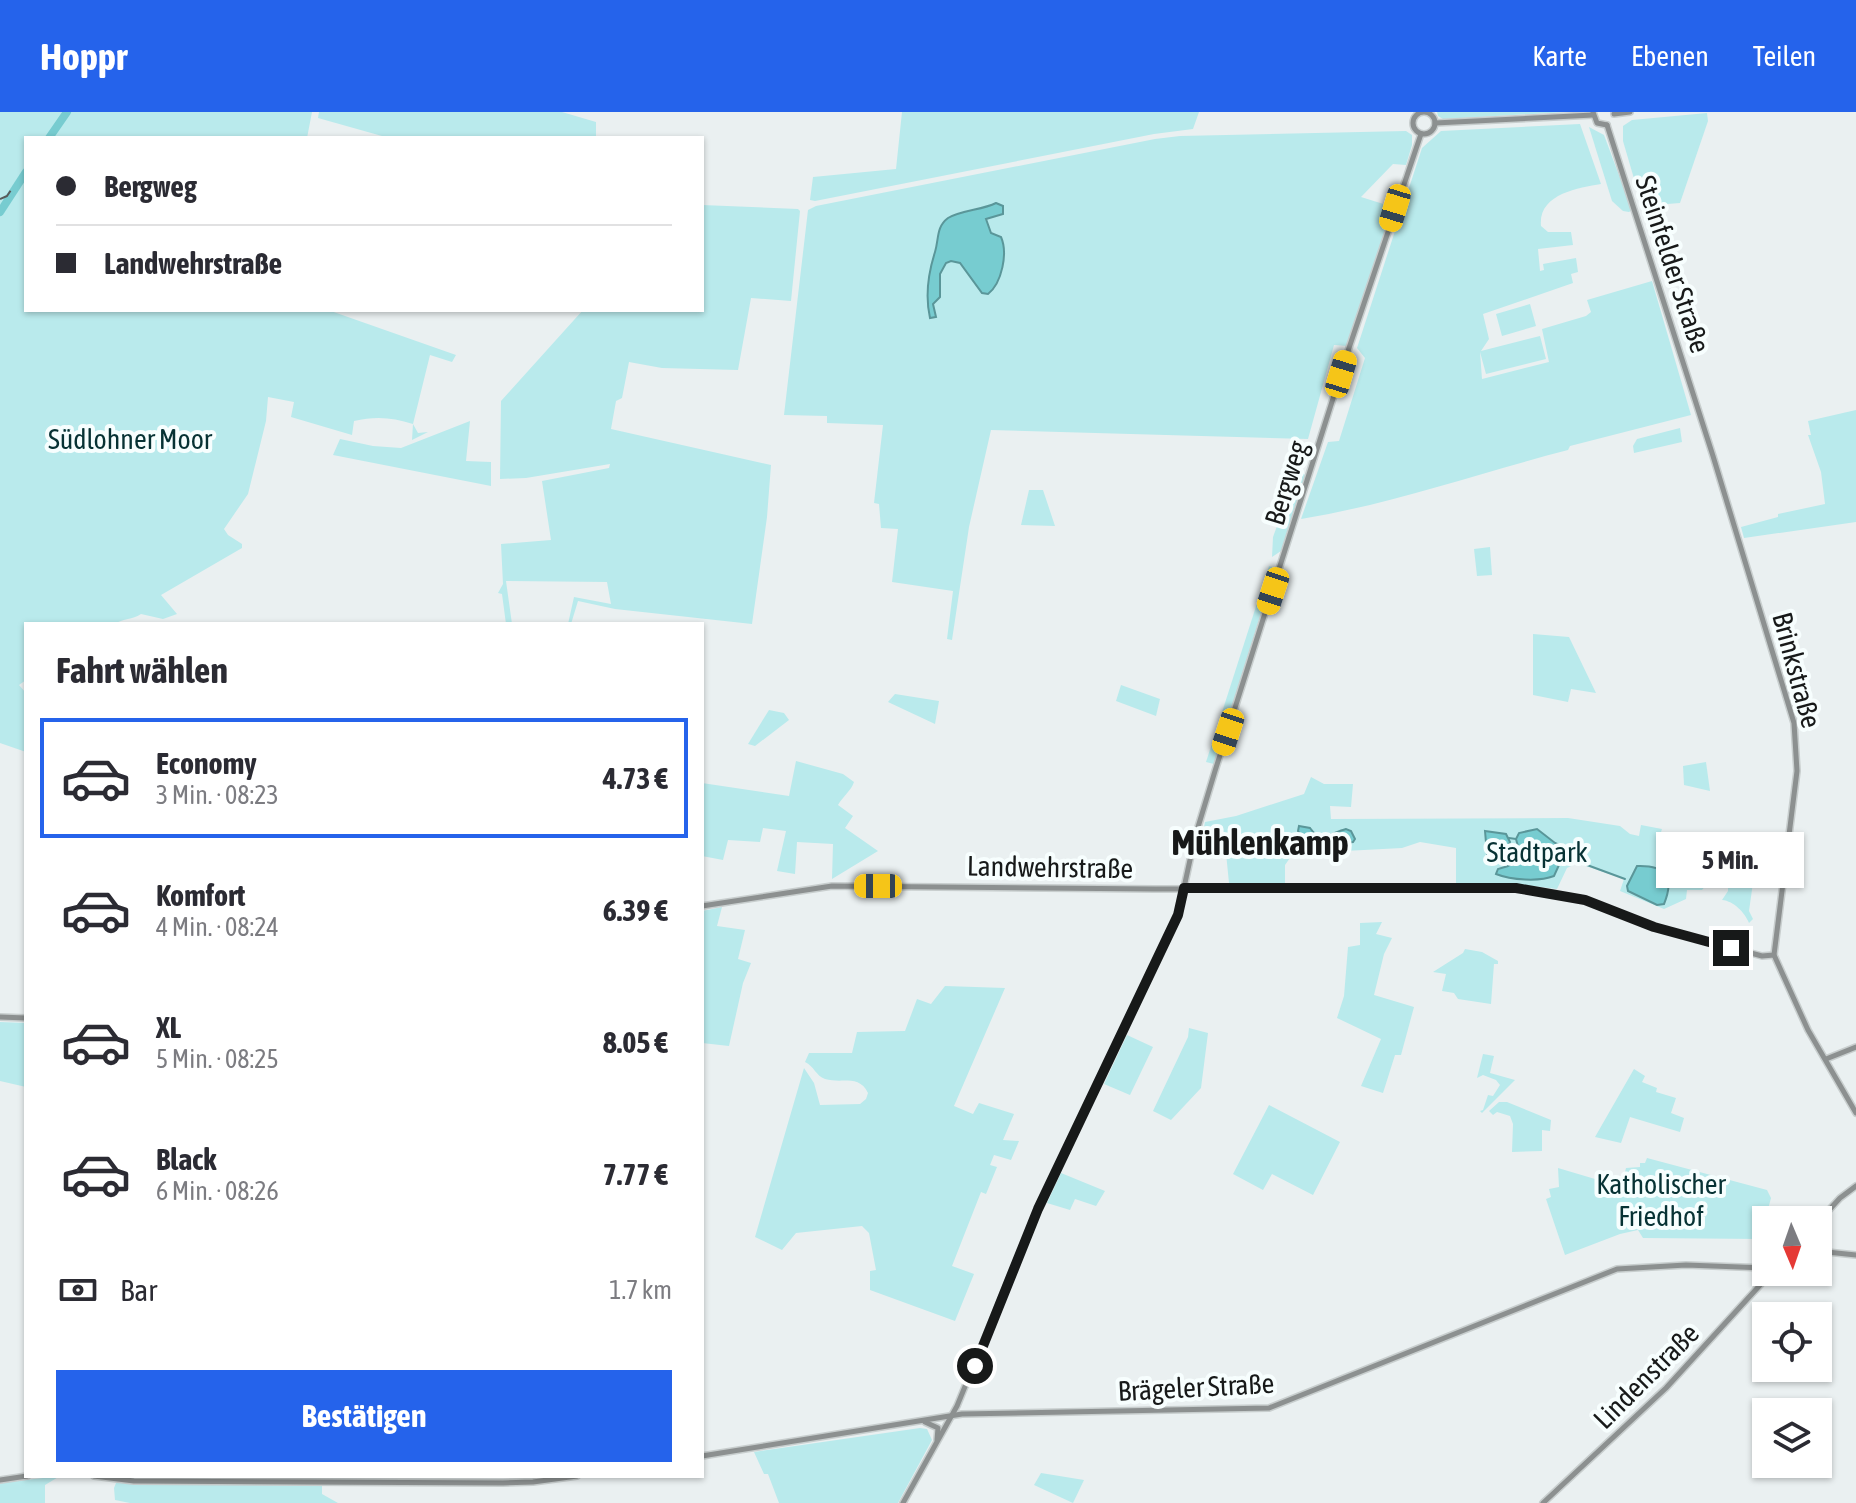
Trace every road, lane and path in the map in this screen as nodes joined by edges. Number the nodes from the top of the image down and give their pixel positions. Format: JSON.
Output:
{"nodes":[{"id":1,"x":1427,"y":112,"type":"edge"},
{"id":2,"x":1630,"y":112,"type":"edge"},
{"id":3,"x":1614,"y":113,"type":"edge"},
{"id":4,"x":1593,"y":114,"type":"edge"},
{"id":5,"x":1435,"y":123,"type":"junction"},
{"id":6,"x":1607,"y":125,"type":"junction"},
{"id":7,"x":1421,"y":134,"type":"junction"},
{"id":8,"x":1700,"y":416,"type":"joint"},
{"id":9,"x":1184,"y":888,"type":"junction"},
{"id":10,"x":704,"y":906,"type":"edge"},
{"id":11,"x":1774,"y":955,"type":"junction"},
{"id":12,"x":0,"y":1017,"type":"edge"},
{"id":13,"x":24,"y":1018,"type":"edge"},
{"id":14,"x":1856,"y":1047,"type":"edge"},
{"id":15,"x":1826,"y":1059,"type":"junction"},
{"id":16,"x":1856,"y":1113,"type":"edge"},
{"id":17,"x":1856,"y":1186,"type":"edge"},
{"id":18,"x":1832,"y":1207,"type":"edge"},
{"id":19,"x":1832,"y":1253,"type":"edge"},
{"id":20,"x":1856,"y":1255,"type":"edge"},
{"id":21,"x":1752,"y":1267,"type":"edge"},
{"id":22,"x":1759,"y":1286,"type":"edge"},
{"id":23,"x":952,"y":1416,"type":"junction"},
{"id":24,"x":921,"y":1421,"type":"junction"},
{"id":25,"x":937,"y":1444,"type":"junction"},
{"id":26,"x":704,"y":1456,"type":"edge"},
{"id":27,"x":24,"y":1476,"type":"edge"},
{"id":28,"x":110,"y":1478,"type":"edge"},
{"id":29,"x":562,"y":1478,"type":"edge"},
{"id":30,"x":0,"y":1480,"type":"edge"},
{"id":31,"x":903,"y":1503,"type":"edge"},
{"id":32,"x":1543,"y":1503,"type":"edge"}],
"edges":[{"from":1,"to":5,"type":"street","name":"Bergweg"},
{"from":1,"to":7,"type":"street","name":"Bergweg"},
{"from":2,"to":3,"type":"street"},
{"from":3,"to":6,"type":"street"},
{"from":4,"to":5,"type":"street"},
{"from":4,"to":6,"type":"street"},
{"from":5,"to":7,"type":"street"},
{"from":6,"to":8,"type":"street","name":"Steinfelder Straße"},
{"from":7,"to":9,"type":"street","name":"Bergweg"},
{"from":8,"to":11,"type":"street","name":"Brinkstraße"},
{"from":9,"to":10,"type":"street","name":"Landwehrstraße"},
{"from":9,"to":11,"type":"street","name":"Landwehrstraße"},
{"from":9,"to":23,"type":"street","name":"Bergweg"},
{"from":11,"to":15,"type":"street"},
{"from":12,"to":13,"type":"street"},
{"from":14,"to":15,"type":"street"},
{"from":15,"to":16,"type":"street"},
{"from":17,"to":18,"type":"street"},
{"from":19,"to":20,"type":"street"},
{"from":21,"to":23,"type":"street","name":"Brägeler Straße"},
{"from":22,"to":32,"type":"street","name":"Lindenstraße"},
{"from":23,"to":24,"type":"street","name":"Brägeler Straße"},
{"from":23,"to":25,"type":"street","name":"Bergweg"},
{"from":24,"to":25,"type":"street"},
{"from":24,"to":26,"type":"street","name":"Brägeler Straße"},
{"from":25,"to":31,"type":"street","name":"Bergweg"},
{"from":27,"to":30,"type":"street"},
{"from":28,"to":29,"type":"street"}]}
